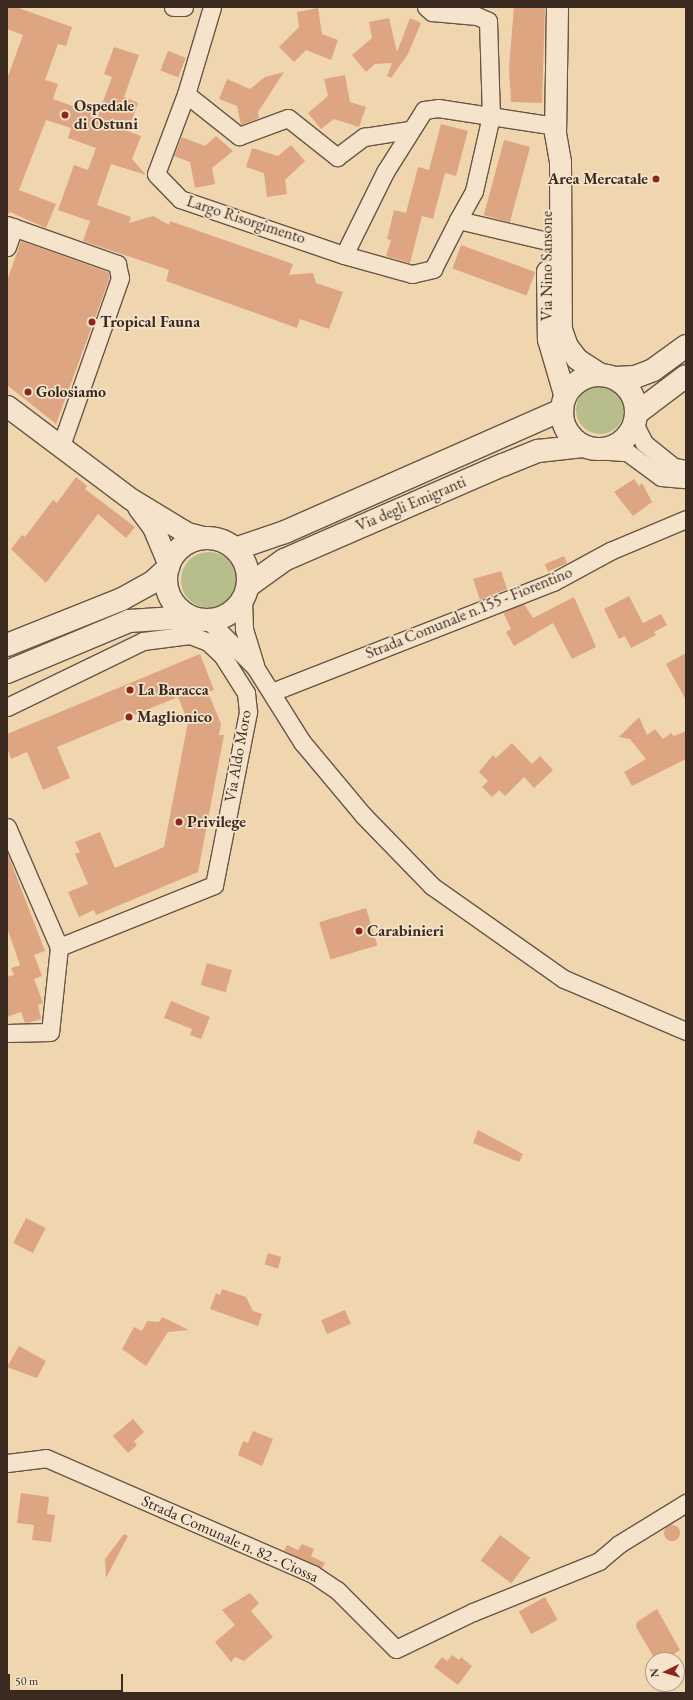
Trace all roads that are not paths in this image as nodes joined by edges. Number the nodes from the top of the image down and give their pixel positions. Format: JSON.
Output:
{"nodes":[{"id":1,"x":173,"y":7,"type":"edge"},
{"id":2,"x":184,"y":7,"type":"edge"},
{"id":3,"x":212,"y":7,"type":"edge"},
{"id":4,"x":426,"y":7,"type":"edge"},
{"id":5,"x":557,"y":7,"type":"edge"},
{"id":6,"x":186,"y":94,"type":"junction"},
{"id":7,"x":491,"y":116,"type":"junction"},
{"id":8,"x":409,"y":130,"type":"junction"},
{"id":9,"x":555,"y":130,"type":"junction"},
{"id":10,"x":458,"y":220,"type":"junction"},
{"id":11,"x":11,"y":226,"type":"edge"},
{"id":12,"x":554,"y":242,"type":"junction"},
{"id":13,"x":7,"y":247,"type":"edge"},
{"id":14,"x":344,"y":255,"type":"junction"},
{"id":15,"x":686,"y":346,"type":"edge"},
{"id":16,"x":608,"y":376,"type":"junction"},
{"id":17,"x":686,"y":376,"type":"edge"},
{"id":18,"x":564,"y":403,"type":"junction"},
{"id":19,"x":7,"y":406,"type":"edge"},
{"id":20,"x":636,"y":419,"type":"junction"},
{"id":21,"x":61,"y":446,"type":"junction"},
{"id":22,"x":589,"y":448,"type":"junction"},
{"id":23,"x":686,"y":469,"type":"edge"},
{"id":24,"x":686,"y":479,"type":"edge"},
{"id":25,"x":131,"y":499,"type":"junction"},
{"id":26,"x":686,"y":519,"type":"edge"},
{"id":27,"x":207,"y":538,"type":"junction"},
{"id":28,"x":235,"y":549,"type":"junction"},
{"id":29,"x":168,"y":566,"type":"junction"},
{"id":30,"x":245,"y":593,"type":"junction"},
{"id":31,"x":200,"y":619,"type":"junction"},
{"id":32,"x":82,"y":641,"type":"junction"},
{"id":33,"x":7,"y":645,"type":"edge"},
{"id":34,"x":255,"y":667,"type":"junction"},
{"id":35,"x":87,"y":668,"type":"junction"},
{"id":36,"x":7,"y":672,"type":"edge"},
{"id":37,"x":272,"y":692,"type":"junction"},
{"id":38,"x":7,"y":706,"type":"edge"},
{"id":39,"x":7,"y":827,"type":"edge"},
{"id":40,"x":59,"y":947,"type":"junction"},
{"id":41,"x":686,"y":1031,"type":"edge"},
{"id":42,"x":7,"y":1033,"type":"edge"},
{"id":43,"x":7,"y":1463,"type":"edge"},
{"id":44,"x":686,"y":1503,"type":"edge"}],
"edges":[{"from":1,"to":2,"type":"street"},
{"from":3,"to":6,"type":"street"},
{"from":4,"to":7,"type":"street","name":"Largo Risorgimento"},
{"from":5,"to":9,"type":"street","name":"Via Nino Sansone"},
{"from":6,"to":8,"type":"street"},
{"from":6,"to":14,"type":"street","name":"Largo Risorgimento"},
{"from":7,"to":8,"type":"street"},
{"from":7,"to":9,"type":"street"},
{"from":7,"to":10,"type":"street","name":"Largo Risorgimento"},
{"from":8,"to":14,"type":"street"},
{"from":9,"to":12,"type":"street","name":"Via Nino Sansone"},
{"from":10,"to":12,"type":"street"},
{"from":10,"to":14,"type":"street","name":"Largo Risorgimento"},
{"from":11,"to":13,"type":"street"},
{"from":11,"to":21,"type":"street"},
{"from":12,"to":16,"type":"street","name":"Via Nino Sansone"},
{"from":12,"to":18,"type":"street","name":"Via Nino Sansone"},
{"from":15,"to":16,"type":"main road","name":"Via degli Emigranti"},
{"from":16,"to":18,"type":"main road","name":"Via degli Emigranti"},
{"from":16,"to":20,"type":"main road"},
{"from":17,"to":20,"type":"main road","name":"Via degli Emigranti"},
{"from":18,"to":22,"type":"main road"},
{"from":18,"to":28,"type":"main road","name":"Via degli Emigranti"},
{"from":19,"to":21,"type":"street"},
{"from":20,"to":22,"type":"main road","name":"Via degli Emigranti"},
{"from":20,"to":23,"type":"street"},
{"from":21,"to":25,"type":"street"},
{"from":22,"to":24,"type":"street"},
{"from":22,"to":30,"type":"main road","name":"Via degli Emigranti"},
{"from":25,"to":27,"type":"street"},
{"from":25,"to":29,"type":"street"},
{"from":26,"to":37,"type":"street","name":"Strada Comunale n.155 - Fiorentino"},
{"from":27,"to":28,"type":"main road"},
{"from":27,"to":29,"type":"main road"},
{"from":28,"to":30,"type":"main road"},
{"from":29,"to":31,"type":"main road"},
{"from":29,"to":33,"type":"main road"},
{"from":30,"to":31,"type":"main road"},
{"from":30,"to":34,"type":"street"},
{"from":31,"to":32,"type":"main road"},
{"from":31,"to":34,"type":"street"},
{"from":32,"to":35,"type":"street"},
{"from":32,"to":36,"type":"main road"},
{"from":34,"to":37,"type":"street"},
{"from":35,"to":38,"type":"street","name":"Via Aldo Moro"},
{"from":35,"to":40,"type":"street","name":"Via Aldo Moro"},
{"from":37,"to":41,"type":"street"},
{"from":39,"to":40,"type":"street"},
{"from":40,"to":42,"type":"street"},
{"from":43,"to":44,"type":"street","name":"Strada Comunale n. 82 - Ciossa"}]}
